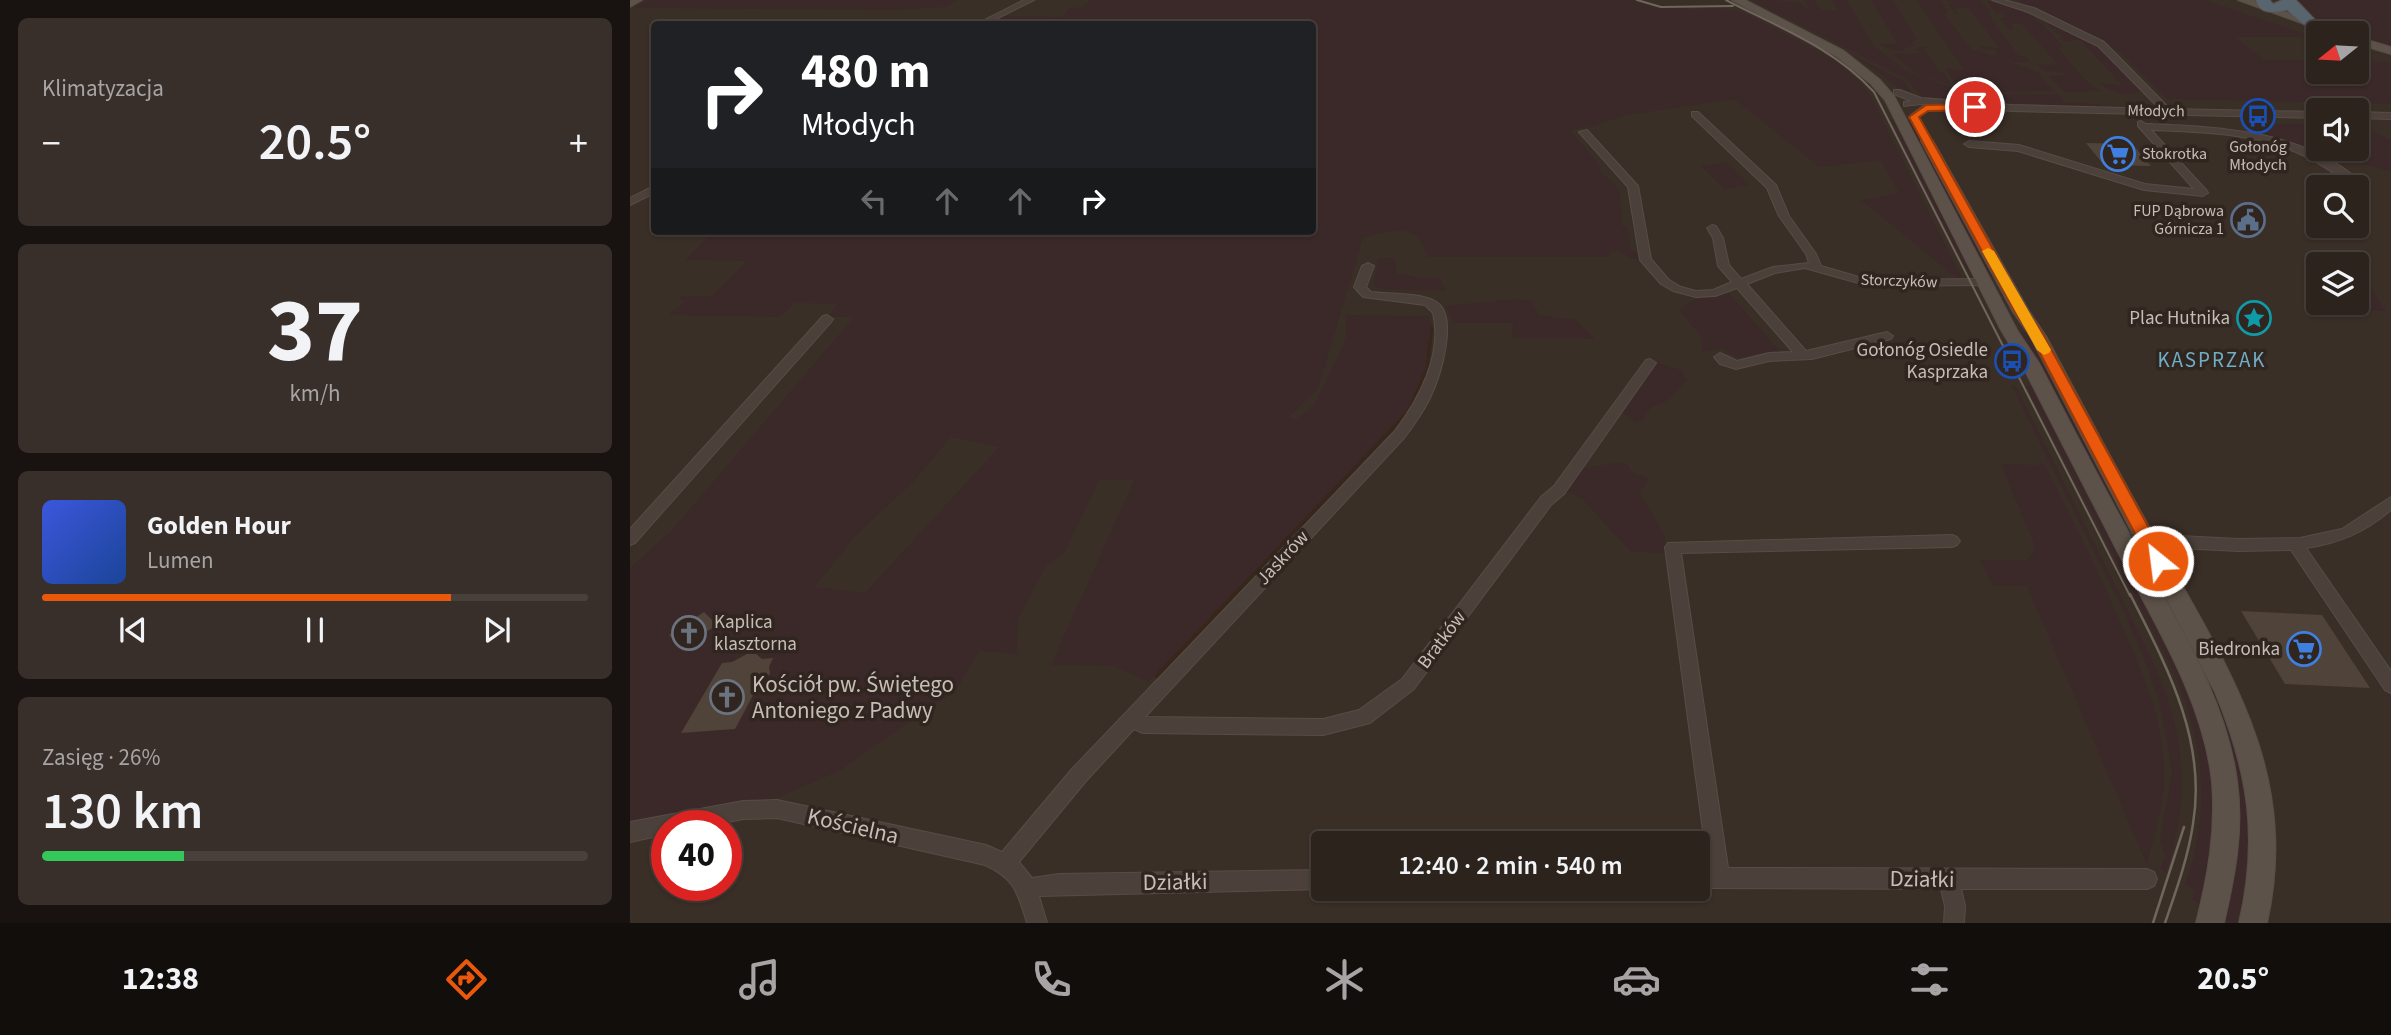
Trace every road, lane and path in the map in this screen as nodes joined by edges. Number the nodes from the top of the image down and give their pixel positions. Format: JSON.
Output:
{"nodes":[{"id":1,"x":636,"y":0,"type":"edge"},
{"id":2,"x":1030,"y":0,"type":"edge"},
{"id":3,"x":1737,"y":0,"type":"edge"},
{"id":4,"x":1996,"y":0,"type":"edge"},
{"id":5,"x":2243,"y":0,"type":"edge"},
{"id":6,"x":2289,"y":2,"type":"edge"},
{"id":7,"x":630,"y":4,"type":"edge"},
{"id":8,"x":2265,"y":4,"type":"edge"},
{"id":9,"x":987,"y":21,"type":"edge"},
{"id":10,"x":2306,"y":21,"type":"edge"},
{"id":11,"x":2309,"y":21,"type":"edge"},
{"id":12,"x":2370,"y":44,"type":"edge"},
{"id":13,"x":2391,"y":51,"type":"edge"},
{"id":14,"x":1909,"y":104,"type":"junction"},
{"id":15,"x":2129,"y":110,"type":"junction"},
{"id":16,"x":2167,"y":111,"type":"junction"},
{"id":17,"x":1695,"y":114,"type":"dead end"},
{"id":18,"x":2306,"y":115,"type":"edge"},
{"id":19,"x":2369,"y":116,"type":"edge"},
{"id":20,"x":2391,"y":116,"type":"edge"},
{"id":21,"x":2144,"y":127,"type":"junction"},
{"id":22,"x":1584,"y":132,"type":"dead end"},
{"id":23,"x":1969,"y":144,"type":"dead end"},
{"id":24,"x":2343,"y":175,"type":"edge"},
{"id":25,"x":651,"y":191,"type":"edge"},
{"id":26,"x":630,"y":202,"type":"edge"},
{"id":27,"x":1712,"y":228,"type":"dead end"},
{"id":28,"x":1368,"y":266,"type":"dead end"},
{"id":29,"x":1816,"y":267,"type":"junction"},
{"id":30,"x":2004,"y":281,"type":"junction"},
{"id":31,"x":1984,"y":282,"type":"junction"},
{"id":32,"x":1739,"y":284,"type":"junction"},
{"id":33,"x":827,"y":319,"type":"dead end"},
{"id":34,"x":1887,"y":336,"type":"dead end"},
{"id":35,"x":1801,"y":354,"type":"junction"},
{"id":36,"x":1720,"y":357,"type":"dead end"},
{"id":37,"x":1650,"y":363,"type":"dead end"},
{"id":38,"x":2391,"y":502,"type":"edge"},
{"id":39,"x":630,"y":539,"type":"edge"},
{"id":40,"x":2134,"y":539,"type":"junction"},
{"id":41,"x":1952,"y":541,"type":"dead end"},
{"id":42,"x":2295,"y":544,"type":"junction"},
{"id":43,"x":2391,"y":685,"type":"edge"},
{"id":44,"x":1131,"y":719,"type":"junction"},
{"id":45,"x":630,"y":832,"type":"edge"},
{"id":46,"x":1005,"y":863,"type":"junction"},
{"id":47,"x":1710,"y":877,"type":"edge"},
{"id":48,"x":1719,"y":877,"type":"junction"},
{"id":49,"x":2147,"y":879,"type":"dead end"},
{"id":50,"x":1311,"y":880,"type":"edge"},
{"id":51,"x":1949,"y":880,"type":"junction"},
{"id":52,"x":1027,"y":891,"type":"junction"},
{"id":53,"x":1037,"y":923,"type":"edge"},
{"id":54,"x":1954,"y":923,"type":"edge"},
{"id":55,"x":2210,"y":923,"type":"edge"},
{"id":56,"x":2253,"y":923,"type":"edge"}],
"edges":[{"from":1,"to":7,"type":"street"},
{"from":2,"to":9,"type":"street"},
{"from":3,"to":14,"type":"street"},
{"from":4,"to":16,"type":"street"},
{"from":5,"to":8,"type":"street"},
{"from":6,"to":8,"type":"highway"},
{"from":6,"to":11,"type":"highway"},
{"from":8,"to":10,"type":"street"},
{"from":12,"to":13,"type":"street"},
{"from":14,"to":15,"type":"street","name":"Młodych"},
{"from":14,"to":30,"type":"street"},
{"from":14,"to":31,"type":"street"},
{"from":15,"to":16,"type":"street","name":"Młodych"},
{"from":15,"to":21,"type":"street"},
{"from":16,"to":18,"type":"street","name":"Młodych"},
{"from":17,"to":29,"type":"street"},
{"from":19,"to":20,"type":"street"},
{"from":21,"to":23,"type":"street"},
{"from":21,"to":24,"type":"street"},
{"from":22,"to":32,"type":"street","name":"Storczyków"},
{"from":25,"to":26,"type":"street"},
{"from":27,"to":32,"type":"street"},
{"from":28,"to":44,"type":"street","name":"Jaskrów"},
{"from":29,"to":31,"type":"street","name":"Storczyków"},
{"from":29,"to":32,"type":"street","name":"Storczyków"},
{"from":30,"to":31,"type":"street"},
{"from":30,"to":40,"type":"street"},
{"from":31,"to":40,"type":"street"},
{"from":32,"to":35,"type":"street"},
{"from":33,"to":39,"type":"street"},
{"from":34,"to":35,"type":"street"},
{"from":35,"to":36,"type":"street"},
{"from":37,"to":44,"type":"street","name":"Bratków"},
{"from":38,"to":42,"type":"street"},
{"from":40,"to":42,"type":"street"},
{"from":40,"to":55,"type":"street"},
{"from":40,"to":56,"type":"street"},
{"from":41,"to":48,"type":"street"},
{"from":42,"to":43,"type":"street"},
{"from":44,"to":46,"type":"street","name":"Jaskrów"},
{"from":45,"to":46,"type":"street","name":"Kościelna"},
{"from":46,"to":52,"type":"street"},
{"from":47,"to":48,"type":"street","name":"Działki"},
{"from":48,"to":51,"type":"street","name":"Działki"},
{"from":49,"to":51,"type":"street","name":"Działki"},
{"from":50,"to":52,"type":"street","name":"Działki"},
{"from":51,"to":54,"type":"street"},
{"from":52,"to":53,"type":"street"}]}
